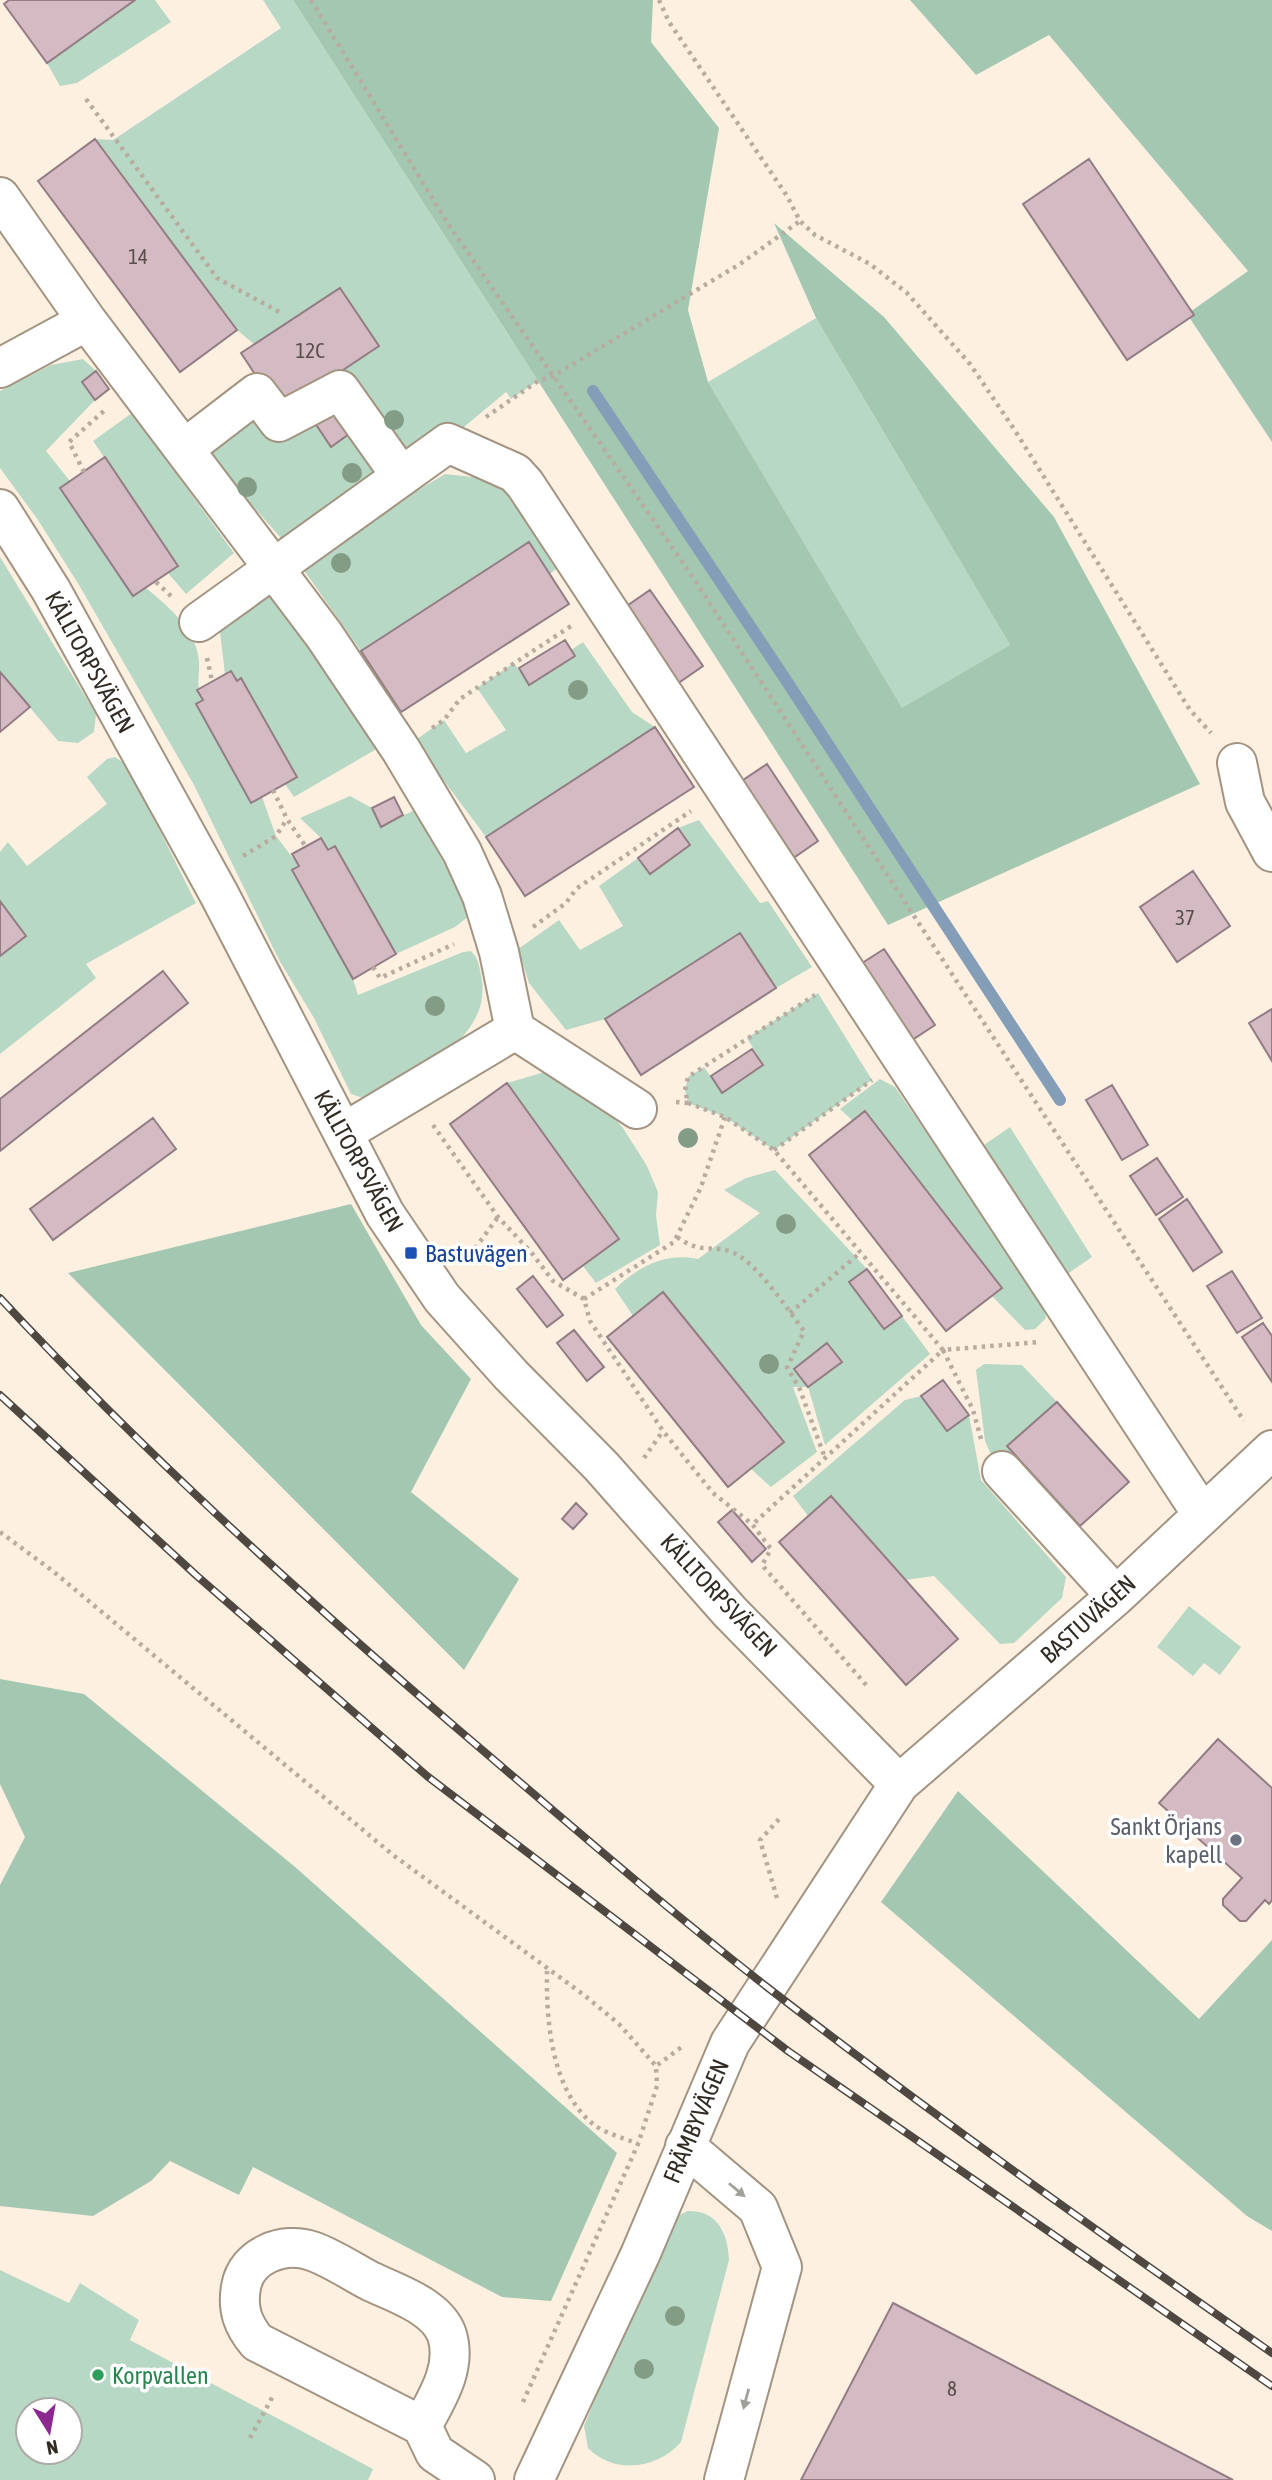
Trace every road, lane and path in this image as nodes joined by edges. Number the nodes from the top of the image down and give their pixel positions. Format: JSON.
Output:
{"nodes":[{"id":1,"x":311,"y":0,"type":"edge"},
{"id":2,"x":659,"y":0,"type":"edge"},
{"id":3,"x":86,"y":99,"type":"dead end"},
{"id":4,"x":0,"y":197,"type":"edge"},
{"id":5,"x":800,"y":222,"type":"junction"},
{"id":6,"x":283,"y":314,"type":"dead end"},
{"id":7,"x":87,"y":321,"type":"junction"},
{"id":8,"x":0,"y":368,"type":"edge"},
{"id":9,"x":553,"y":376,"type":"junction"},
{"id":10,"x":135,"y":384,"type":"junction"},
{"id":11,"x":448,"y":443,"type":"junction"},
{"id":12,"x":184,"y":449,"type":"junction"},
{"id":13,"x":84,"y":472,"type":"dead end"},
{"id":14,"x":401,"y":476,"type":"junction"},
{"id":15,"x":0,"y":509,"type":"edge"},
{"id":16,"x":274,"y":566,"type":"junction"},
{"id":17,"x":603,"y":604,"type":"junction"},
{"id":18,"x":199,"y":622,"type":"dead end"},
{"id":19,"x":401,"y":750,"type":"junction"},
{"id":20,"x":1237,"y":763,"type":"joint"},
{"id":21,"x":724,"y":788,"type":"junction"},
{"id":22,"x":273,"y":790,"type":"dead end"},
{"id":23,"x":286,"y":819,"type":"junction"},
{"id":24,"x":306,"y":847,"type":"dead end"},
{"id":25,"x":1272,"y":852,"type":"edge"},
{"id":26,"x":208,"y":874,"type":"junction"},
{"id":27,"x":495,"y":939,"type":"junction"},
{"id":28,"x":373,"y":967,"type":"dead end"},
{"id":29,"x":847,"y":974,"type":"junction"},
{"id":30,"x":515,"y":1030,"type":"junction"},
{"id":31,"x":902,"y":1061,"type":"junction"},
{"id":32,"x":413,"y":1091,"type":"junction"},
{"id":33,"x":688,"y":1103,"type":"junction"},
{"id":34,"x":637,"y":1109,"type":"joint"},
{"id":35,"x":725,"y":1117,"type":"junction"},
{"id":36,"x":343,"y":1133,"type":"junction"},
{"id":37,"x":774,"y":1150,"type":"junction"},
{"id":38,"x":498,"y":1217,"type":"junction"},
{"id":39,"x":677,"y":1237,"type":"junction"},
{"id":40,"x":861,"y":1252,"type":"junction"},
{"id":41,"x":464,"y":1262,"type":"dead end"},
{"id":42,"x":584,"y":1299,"type":"junction"},
{"id":43,"x":790,"y":1312,"type":"junction"},
{"id":44,"x":1086,"y":1335,"type":"junction"},
{"id":45,"x":943,"y":1350,"type":"junction"},
{"id":46,"x":663,"y":1431,"type":"junction"},
{"id":47,"x":1270,"y":1452,"type":"edge"},
{"id":48,"x":825,"y":1458,"type":"junction"},
{"id":49,"x":643,"y":1461,"type":"dead end"},
{"id":50,"x":1002,"y":1471,"type":"joint"},
{"id":51,"x":1202,"y":1514,"type":"junction"},
{"id":52,"x":752,"y":1524,"type":"junction"},
{"id":53,"x":0,"y":1532,"type":"edge"},
{"id":54,"x":1116,"y":1596,"type":"junction"},
{"id":55,"x":867,"y":1686,"type":"dead end"},
{"id":56,"x":900,"y":1784,"type":"junction"},
{"id":57,"x":781,"y":1817,"type":"dead end"},
{"id":58,"x":779,"y":1906,"type":"dead end"},
{"id":59,"x":548,"y":1971,"type":"junction"},
{"id":60,"x":656,"y":2066,"type":"dead end"},
{"id":61,"x":638,"y":2144,"type":"dead end"},
{"id":62,"x":685,"y":2146,"type":"junction"},
{"id":63,"x":293,"y":2359,"type":"junction"},
{"id":64,"x":422,"y":2426,"type":"junction"},
{"id":65,"x":250,"y":2438,"type":"dead end"},
{"id":66,"x":548,"y":2476,"type":"edge"},
{"id":67,"x":475,"y":2480,"type":"edge"},
{"id":68,"x":724,"y":2480,"type":"edge"}],
"edges":[{"from":1,"to":9,"type":"path"},
{"from":2,"to":5,"type":"path"},
{"from":3,"to":6,"type":"path"},
{"from":4,"to":7,"type":"street"},
{"from":5,"to":9,"type":"path"},
{"from":5,"to":20,"type":"path"},
{"from":7,"to":8,"type":"street"},
{"from":7,"to":10,"type":"street"},
{"from":9,"to":11,"type":"path"},
{"from":9,"to":47,"type":"path"},
{"from":10,"to":12,"type":"street"},
{"from":10,"to":13,"type":"path"},
{"from":11,"to":14,"type":"street"},
{"from":11,"to":17,"type":"street"},
{"from":12,"to":14,"type":"street"},
{"from":12,"to":16,"type":"street"},
{"from":14,"to":16,"type":"street"},
{"from":15,"to":26,"type":"street","name":"KÄLLTORPSVÄGEN"},
{"from":16,"to":18,"type":"street"},
{"from":16,"to":19,"type":"street"},
{"from":17,"to":19,"type":"path"},
{"from":17,"to":21,"type":"street"},
{"from":19,"to":27,"type":"street"},
{"from":20,"to":25,"type":"street"},
{"from":21,"to":27,"type":"path"},
{"from":21,"to":29,"type":"street"},
{"from":22,"to":23,"type":"path"},
{"from":23,"to":24,"type":"path"},
{"from":23,"to":26,"type":"path"},
{"from":26,"to":36,"type":"street","name":"KÄLLTORPSVÄGEN"},
{"from":27,"to":28,"type":"path"},
{"from":27,"to":30,"type":"street"},
{"from":29,"to":31,"type":"street"},
{"from":29,"to":33,"type":"path"},
{"from":30,"to":32,"type":"street"},
{"from":30,"to":34,"type":"street"},
{"from":31,"to":37,"type":"path"},
{"from":31,"to":44,"type":"street"},
{"from":32,"to":36,"type":"street"},
{"from":32,"to":38,"type":"path"},
{"from":33,"to":34,"type":"path"},
{"from":33,"to":35,"type":"path"},
{"from":35,"to":37,"type":"path"},
{"from":35,"to":39,"type":"path"},
{"from":36,"to":56,"type":"street","name":"KÄLLTORPSVÄGEN"},
{"from":37,"to":40,"type":"path"},
{"from":38,"to":41,"type":"path"},
{"from":38,"to":42,"type":"path"},
{"from":39,"to":42,"type":"path"},
{"from":39,"to":43,"type":"path"},
{"from":40,"to":43,"type":"path"},
{"from":40,"to":45,"type":"path"},
{"from":42,"to":46,"type":"path"},
{"from":43,"to":48,"type":"path"},
{"from":44,"to":45,"type":"path"},
{"from":44,"to":51,"type":"street"},
{"from":45,"to":48,"type":"path"},
{"from":45,"to":50,"type":"path"},
{"from":46,"to":49,"type":"path"},
{"from":46,"to":52,"type":"path"},
{"from":47,"to":51,"type":"street","name":"BASTUVÄGEN"},
{"from":48,"to":52,"type":"path"},
{"from":50,"to":54,"type":"street"},
{"from":51,"to":54,"type":"street","name":"BASTUVÄGEN"},
{"from":52,"to":55,"type":"path"},
{"from":53,"to":59,"type":"path"},
{"from":54,"to":56,"type":"street","name":"BASTUVÄGEN"},
{"from":56,"to":62,"type":"street","name":"FRÄMBYVÄGEN"},
{"from":57,"to":58,"type":"path"},
{"from":59,"to":60,"type":"path"},
{"from":59,"to":61,"type":"path"},
{"from":62,"to":66,"type":"street","name":"FRÄMBYVÄGEN"},
{"from":62,"to":68,"type":"street","one_way":true},
{"from":63,"to":64,"type":"street"},
{"from":63,"to":64,"type":"street"},
{"from":63,"to":65,"type":"path"},
{"from":64,"to":67,"type":"street"}]}
